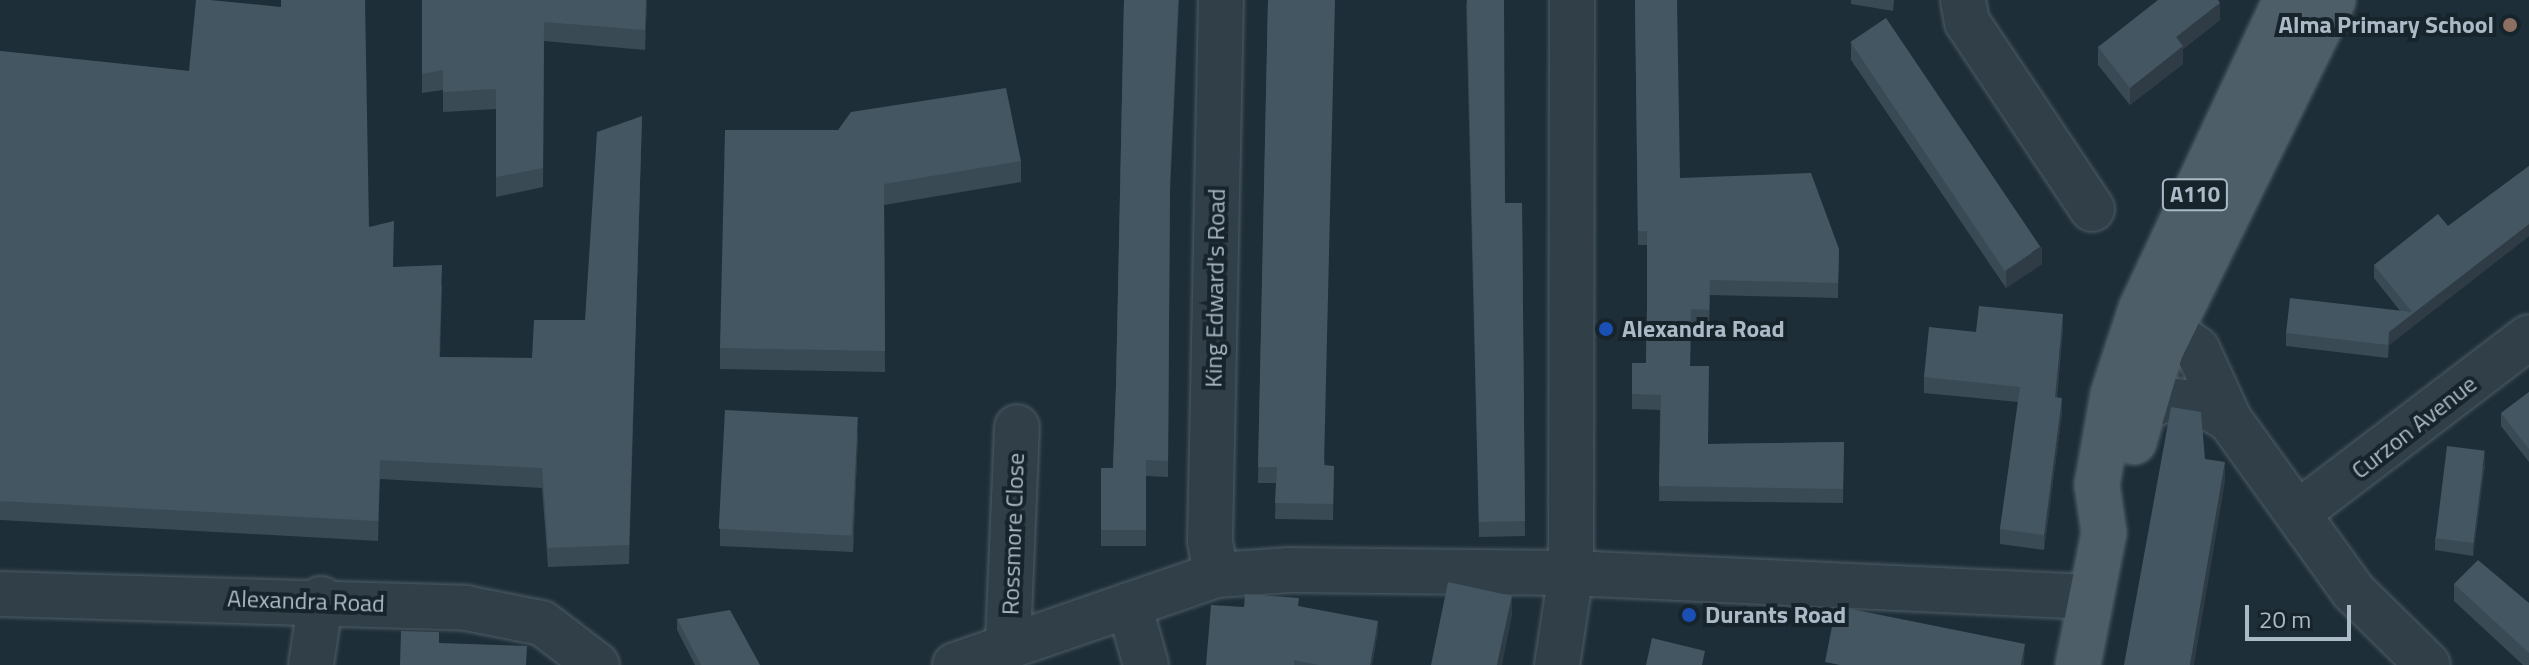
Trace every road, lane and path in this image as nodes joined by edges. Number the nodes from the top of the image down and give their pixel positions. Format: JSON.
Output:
{"nodes":[{"id":1,"x":1221,"y":0,"type":"edge"},
{"id":2,"x":1572,"y":0,"type":"edge"},
{"id":3,"x":1963,"y":0,"type":"edge"},
{"id":4,"x":2286,"y":0,"type":"edge"},
{"id":5,"x":2333,"y":0,"type":"edge"},
{"id":6,"x":2092,"y":209,"type":"dead end"},
{"id":7,"x":2172,"y":331,"type":"junction"},
{"id":8,"x":2529,"y":337,"type":"edge"},
{"id":9,"x":2126,"y":403,"type":"junction"},
{"id":10,"x":2229,"y":419,"type":"junction"},
{"id":11,"x":1017,"y":427,"type":"dead end"},
{"id":12,"x":2298,"y":513,"type":"junction"},
{"id":13,"x":1571,"y":573,"type":"junction"},
{"id":14,"x":1216,"y":575,"type":"junction"},
{"id":15,"x":0,"y":594,"type":"edge"},
{"id":16,"x":2090,"y":597,"type":"junction"},
{"id":17,"x":321,"y":599,"type":"junction"},
{"id":18,"x":1129,"y":605,"type":"junction"},
{"id":19,"x":1008,"y":641,"type":"junction"},
{"id":20,"x":311,"y":665,"type":"edge"},
{"id":21,"x":597,"y":665,"type":"edge"},
{"id":22,"x":955,"y":665,"type":"edge"},
{"id":23,"x":1146,"y":665,"type":"edge"},
{"id":24,"x":1557,"y":665,"type":"edge"},
{"id":25,"x":2078,"y":665,"type":"edge"},
{"id":26,"x":2428,"y":665,"type":"edge"}],
"edges":[{"from":1,"to":14,"type":"street","name":"King Edward's Road"},
{"from":2,"to":13,"type":"street"},
{"from":3,"to":6,"type":"street"},
{"from":4,"to":9,"type":"main road","number":"A110"},
{"from":5,"to":7,"type":"main road","number":"A110"},
{"from":7,"to":9,"type":"main road"},
{"from":7,"to":10,"type":"street"},
{"from":8,"to":12,"type":"street","name":"Curzon Avenue"},
{"from":9,"to":10,"type":"street"},
{"from":9,"to":16,"type":"main road","number":"A110"},
{"from":10,"to":12,"type":"street"},
{"from":11,"to":19,"type":"street","name":"Rossmore Close"},
{"from":12,"to":26,"type":"street"},
{"from":13,"to":14,"type":"street"},
{"from":13,"to":16,"type":"street"},
{"from":13,"to":24,"type":"street"},
{"from":14,"to":18,"type":"street"},
{"from":15,"to":17,"type":"street","name":"Alexandra Road"},
{"from":16,"to":25,"type":"main road","number":"A110"},
{"from":17,"to":20,"type":"street"},
{"from":17,"to":21,"type":"street","name":"Alexandra Road"},
{"from":18,"to":19,"type":"street"},
{"from":18,"to":23,"type":"street"},
{"from":19,"to":22,"type":"street"}]}
